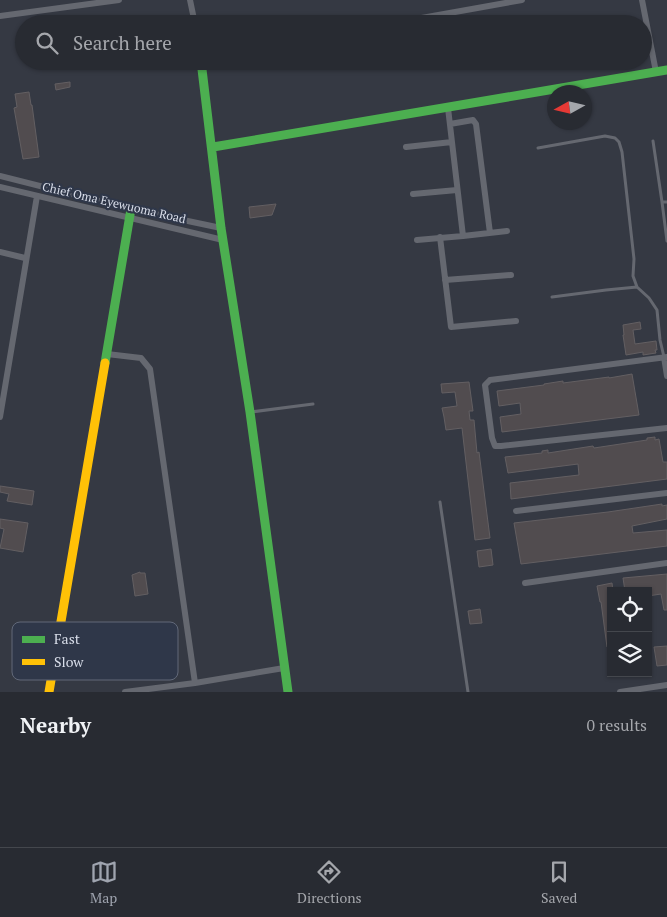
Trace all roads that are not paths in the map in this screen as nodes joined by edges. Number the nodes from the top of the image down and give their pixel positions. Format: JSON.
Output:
{"nodes":[{"id":1,"x":119,"y":0,"type":"edge"},
{"id":2,"x":190,"y":0,"type":"edge"},
{"id":3,"x":522,"y":0,"type":"edge"},
{"id":4,"x":642,"y":0,"type":"edge"},
{"id":5,"x":193,"y":15,"type":"edge"},
{"id":6,"x":438,"y":15,"type":"edge"},
{"id":7,"x":645,"y":15,"type":"edge"},
{"id":8,"x":0,"y":16,"type":"edge"},
{"id":9,"x":652,"y":51,"type":"edge"},
{"id":10,"x":202,"y":70,"type":"edge"},
{"id":11,"x":667,"y":70,"type":"edge"},
{"id":12,"x":656,"y":72,"type":"junction"},
{"id":13,"x":448,"y":108,"type":"junction"},
{"id":14,"x":450,"y":124,"type":"junction"},
{"id":15,"x":653,"y":141,"type":"dead end"},
{"id":16,"x":452,"y":142,"type":"junction"},
{"id":17,"x":213,"y":147,"type":"junction"},
{"id":18,"x":406,"y":147,"type":"dead end"},
{"id":19,"x":538,"y":148,"type":"dead end"},
{"id":20,"x":0,"y":176,"type":"edge"},
{"id":21,"x":0,"y":187,"type":"edge"},
{"id":22,"x":457,"y":190,"type":"junction"},
{"id":23,"x":413,"y":194,"type":"dead end"},
{"id":24,"x":37,"y":196,"type":"junction"},
{"id":25,"x":662,"y":202,"type":"junction"},
{"id":26,"x":667,"y":202,"type":"edge"},
{"id":27,"x":130,"y":214,"type":"junction"},
{"id":28,"x":221,"y":228,"type":"junction"},
{"id":29,"x":506,"y":231,"type":"dead end"},
{"id":30,"x":490,"y":233,"type":"junction"},
{"id":31,"x":463,"y":236,"type":"junction"},
{"id":32,"x":440,"y":237,"type":"junction"},
{"id":33,"x":224,"y":240,"type":"junction"},
{"id":34,"x":418,"y":240,"type":"dead end"},
{"id":35,"x":667,"y":242,"type":"edge"},
{"id":36,"x":0,"y":252,"type":"edge"},
{"id":37,"x":25,"y":258,"type":"junction"},
{"id":38,"x":511,"y":275,"type":"dead end"},
{"id":39,"x":445,"y":280,"type":"junction"},
{"id":40,"x":637,"y":287,"type":"junction"},
{"id":41,"x":552,"y":297,"type":"dead end"},
{"id":42,"x":516,"y":321,"type":"dead end"},
{"id":43,"x":107,"y":354,"type":"junction"},
{"id":44,"x":666,"y":357,"type":"edge"},
{"id":45,"x":667,"y":376,"type":"edge"},
{"id":46,"x":313,"y":404,"type":"dead end"},
{"id":47,"x":250,"y":412,"type":"junction"},
{"id":48,"x":0,"y":417,"type":"edge"},
{"id":49,"x":667,"y":428,"type":"edge"},
{"id":50,"x":667,"y":493,"type":"edge"},
{"id":51,"x":440,"y":502,"type":"dead end"},
{"id":52,"x":516,"y":511,"type":"dead end"},
{"id":53,"x":667,"y":563,"type":"edge"},
{"id":54,"x":524,"y":583,"type":"dead end"},
{"id":55,"x":61,"y":622,"type":"edge"},
{"id":56,"x":284,"y":668,"type":"junction"},
{"id":57,"x":195,"y":683,"type":"junction"},
{"id":58,"x":667,"y":685,"type":"edge"},
{"id":59,"x":125,"y":692,"type":"edge"},
{"id":60,"x":288,"y":692,"type":"edge"},
{"id":61,"x":468,"y":692,"type":"edge"},
{"id":62,"x":620,"y":692,"type":"edge"}],
"edges":[{"from":1,"to":8,"type":"street"},
{"from":2,"to":5,"type":"street"},
{"from":3,"to":6,"type":"street"},
{"from":4,"to":7,"type":"street"},
{"from":9,"to":12,"type":"street"},
{"from":10,"to":17,"type":"street"},
{"from":11,"to":12,"type":"street"},
{"from":12,"to":13,"type":"street"},
{"from":13,"to":14,"type":"street"},
{"from":13,"to":17,"type":"street"},
{"from":14,"to":16,"type":"street"},
{"from":14,"to":30,"type":"street"},
{"from":15,"to":25,"type":"lane"},
{"from":16,"to":18,"type":"street"},
{"from":16,"to":22,"type":"street"},
{"from":17,"to":28,"type":"street"},
{"from":19,"to":40,"type":"lane"},
{"from":20,"to":27,"type":"street","name":"Chief Oma Eyewuoma Road"},
{"from":21,"to":24,"type":"street","name":"Chief Oma Eyewuoma Road"},
{"from":22,"to":23,"type":"street"},
{"from":22,"to":31,"type":"street"},
{"from":24,"to":27,"type":"street","name":"Chief Oma Eyewuoma Road"},
{"from":24,"to":37,"type":"street"},
{"from":25,"to":26,"type":"lane"},
{"from":25,"to":35,"type":"lane"},
{"from":27,"to":28,"type":"street","name":"Chief Oma Eyewuoma Road"},
{"from":27,"to":33,"type":"street","name":"Chief Oma Eyewuoma Road"},
{"from":27,"to":43,"type":"street"},
{"from":28,"to":33,"type":"street"},
{"from":29,"to":30,"type":"street"},
{"from":30,"to":31,"type":"street"},
{"from":31,"to":32,"type":"street"},
{"from":32,"to":34,"type":"street"},
{"from":32,"to":39,"type":"street"},
{"from":33,"to":47,"type":"street"},
{"from":36,"to":37,"type":"street"},
{"from":37,"to":48,"type":"street"},
{"from":38,"to":39,"type":"street"},
{"from":39,"to":42,"type":"street"},
{"from":40,"to":41,"type":"lane"},
{"from":40,"to":44,"type":"lane"},
{"from":43,"to":55,"type":"street"},
{"from":43,"to":57,"type":"street"},
{"from":44,"to":45,"type":"street"},
{"from":44,"to":49,"type":"street"},
{"from":46,"to":47,"type":"lane"},
{"from":47,"to":56,"type":"street"},
{"from":50,"to":52,"type":"street"},
{"from":51,"to":61,"type":"lane"},
{"from":53,"to":54,"type":"street"},
{"from":56,"to":57,"type":"street"},
{"from":56,"to":60,"type":"street"},
{"from":57,"to":59,"type":"street"},
{"from":58,"to":62,"type":"street"}]}
